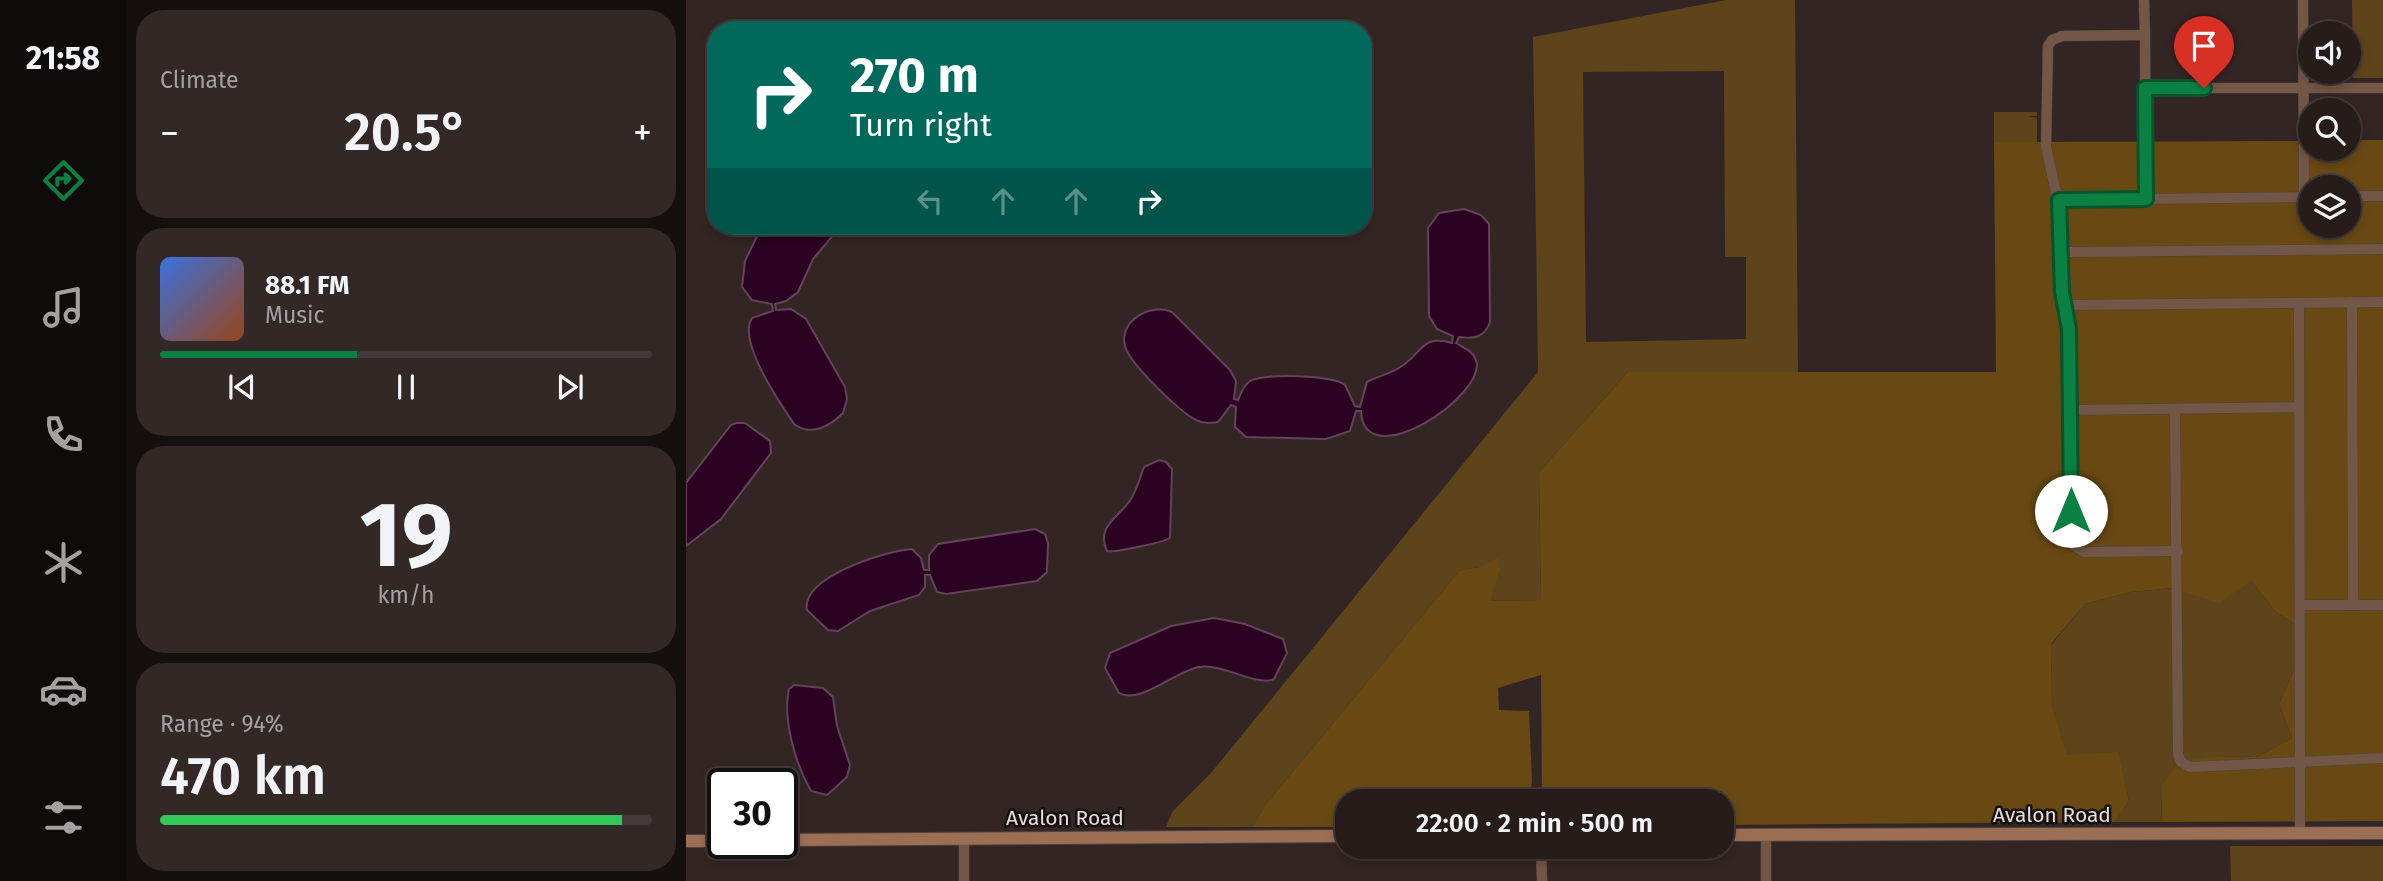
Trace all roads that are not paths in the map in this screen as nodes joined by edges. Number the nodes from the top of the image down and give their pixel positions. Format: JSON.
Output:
{"nodes":[{"id":1,"x":2144,"y":0,"type":"edge"},
{"id":2,"x":2303,"y":0,"type":"edge"},
{"id":3,"x":2144,"y":35,"type":"junction"},
{"id":4,"x":2145,"y":88,"type":"junction"},
{"id":5,"x":2302,"y":88,"type":"junction"},
{"id":6,"x":2383,"y":88,"type":"edge"},
{"id":7,"x":2306,"y":175,"type":"edge"},
{"id":8,"x":2361,"y":196,"type":"edge"},
{"id":9,"x":2383,"y":196,"type":"edge"},
{"id":10,"x":2298,"y":197,"type":"edge"},
{"id":11,"x":2146,"y":199,"type":"junction"},
{"id":12,"x":2059,"y":200,"type":"junction"},
{"id":13,"x":2383,"y":249,"type":"edge"},
{"id":14,"x":2061,"y":252,"type":"junction"},
{"id":15,"x":2352,"y":302,"type":"junction"},
{"id":16,"x":2383,"y":302,"type":"edge"},
{"id":17,"x":2300,"y":303,"type":"junction"},
{"id":18,"x":2066,"y":305,"type":"junction"},
{"id":19,"x":2299,"y":407,"type":"junction"},
{"id":20,"x":2071,"y":410,"type":"junction"},
{"id":21,"x":2175,"y":410,"type":"junction"},
{"id":22,"x":2178,"y":551,"type":"junction"},
{"id":23,"x":2353,"y":605,"type":"junction"},
{"id":24,"x":2383,"y":605,"type":"edge"},
{"id":25,"x":2302,"y":606,"type":"junction"},
{"id":26,"x":2383,"y":758,"type":"edge"},
{"id":27,"x":2302,"y":762,"type":"junction"},
{"id":28,"x":2300,"y":833,"type":"junction"},
{"id":29,"x":2383,"y":833,"type":"edge"},
{"id":30,"x":1766,"y":834,"type":"junction"},
{"id":31,"x":1734,"y":835,"type":"edge"},
{"id":32,"x":1335,"y":836,"type":"edge"},
{"id":33,"x":964,"y":838,"type":"junction"},
{"id":34,"x":798,"y":840,"type":"edge"},
{"id":35,"x":686,"y":841,"type":"edge"},
{"id":36,"x":707,"y":841,"type":"edge"},
{"id":37,"x":1542,"y":859,"type":"edge"},
{"id":38,"x":964,"y":881,"type":"edge"},
{"id":39,"x":1542,"y":881,"type":"edge"},
{"id":40,"x":1766,"y":881,"type":"edge"}],
"edges":[{"from":1,"to":3,"type":"street"},
{"from":2,"to":5,"type":"street"},
{"from":3,"to":4,"type":"street"},
{"from":3,"to":12,"type":"street"},
{"from":4,"to":5,"type":"street"},
{"from":4,"to":11,"type":"street"},
{"from":5,"to":6,"type":"street"},
{"from":5,"to":7,"type":"street"},
{"from":8,"to":9,"type":"street"},
{"from":10,"to":11,"type":"street"},
{"from":11,"to":12,"type":"street"},
{"from":12,"to":14,"type":"street"},
{"from":13,"to":14,"type":"street"},
{"from":14,"to":18,"type":"street"},
{"from":15,"to":16,"type":"street"},
{"from":15,"to":17,"type":"street"},
{"from":15,"to":23,"type":"street"},
{"from":17,"to":18,"type":"street"},
{"from":17,"to":19,"type":"street"},
{"from":18,"to":20,"type":"street"},
{"from":19,"to":21,"type":"street"},
{"from":19,"to":25,"type":"street"},
{"from":20,"to":21,"type":"street"},
{"from":20,"to":22,"type":"street"},
{"from":21,"to":22,"type":"street"},
{"from":22,"to":27,"type":"street"},
{"from":23,"to":24,"type":"street"},
{"from":23,"to":25,"type":"street"},
{"from":25,"to":27,"type":"street"},
{"from":26,"to":27,"type":"street"},
{"from":27,"to":28,"type":"street"},
{"from":28,"to":29,"type":"main road","name":"Avalon Road"},
{"from":28,"to":30,"type":"main road","name":"Avalon Road"},
{"from":30,"to":31,"type":"main road","name":"Avalon Road"},
{"from":30,"to":40,"type":"street"},
{"from":32,"to":33,"type":"main road","name":"Avalon Road"},
{"from":33,"to":34,"type":"main road","name":"Avalon Road"},
{"from":33,"to":38,"type":"street"},
{"from":35,"to":36,"type":"main road"},
{"from":37,"to":39,"type":"street"}]}
